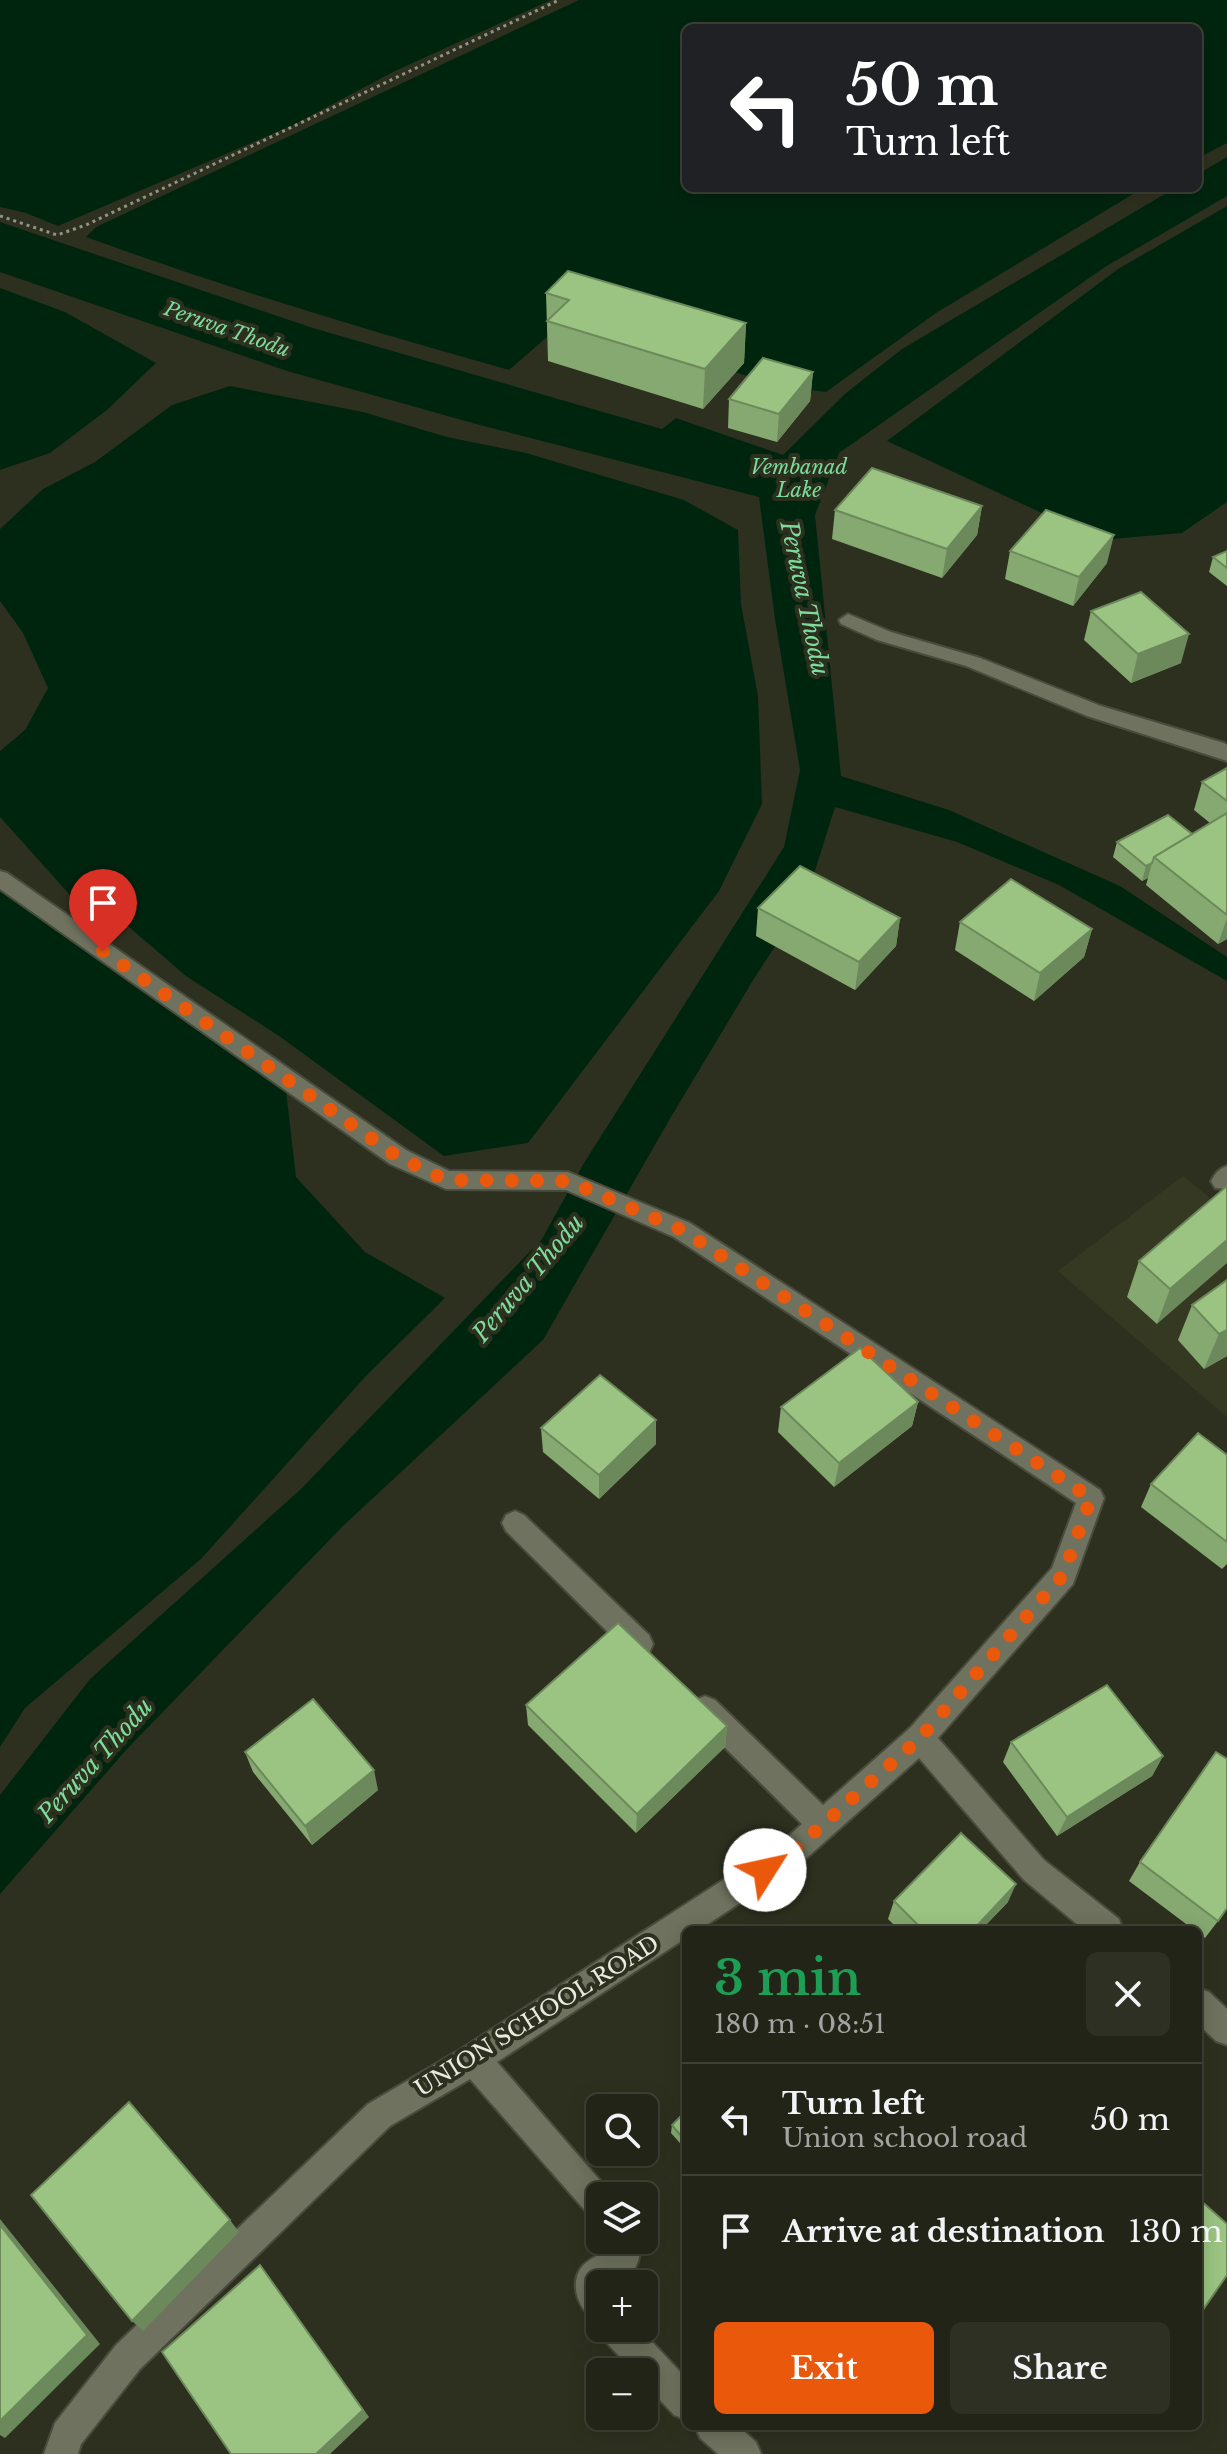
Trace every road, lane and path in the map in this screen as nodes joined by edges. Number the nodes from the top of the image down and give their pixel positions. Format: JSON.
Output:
{"nodes":[{"id":1,"x":559,"y":0,"type":"edge"},
{"id":2,"x":0,"y":216,"type":"edge"},
{"id":3,"x":848,"y":620,"type":"dead end"},
{"id":4,"x":1227,"y":754,"type":"edge"},
{"id":5,"x":0,"y":878,"type":"edge"},
{"id":6,"x":515,"y":1523,"type":"dead end"},
{"id":7,"x":652,"y":1657,"type":"edge"},
{"id":8,"x":686,"y":1691,"type":"edge"},
{"id":9,"x":920,"y":1738,"type":"junction"},
{"id":10,"x":823,"y":1825,"type":"junction"},
{"id":11,"x":1103,"y":1926,"type":"edge"},
{"id":12,"x":1202,"y":2007,"type":"edge"},
{"id":13,"x":1227,"y":2030,"type":"edge"},
{"id":14,"x":474,"y":2059,"type":"junction"},
{"id":15,"x":586,"y":2188,"type":"edge"},
{"id":16,"x":625,"y":2254,"type":"edge"},
{"id":17,"x":605,"y":2270,"type":"edge"},
{"id":18,"x":629,"y":2342,"type":"edge"},
{"id":19,"x":682,"y":2399,"type":"edge"},
{"id":20,"x":717,"y":2430,"type":"edge"},
{"id":21,"x":61,"y":2454,"type":"edge"},
{"id":22,"x":744,"y":2454,"type":"edge"}],
"edges":[{"from":1,"to":2,"type":"path"},
{"from":3,"to":4,"type":"street"},
{"from":5,"to":9,"type":"street","name":"UNION SCHOOL ROAD"},
{"from":6,"to":7,"type":"street"},
{"from":8,"to":10,"type":"street"},
{"from":9,"to":10,"type":"street","name":"UNION SCHOOL ROAD"},
{"from":9,"to":11,"type":"street"},
{"from":10,"to":14,"type":"street","name":"UNION SCHOOL ROAD"},
{"from":12,"to":13,"type":"street"},
{"from":14,"to":15,"type":"street"},
{"from":14,"to":21,"type":"street","name":"UNION SCHOOL ROAD"},
{"from":16,"to":17,"type":"street"},
{"from":18,"to":19,"type":"street"},
{"from":20,"to":22,"type":"street"}]}
